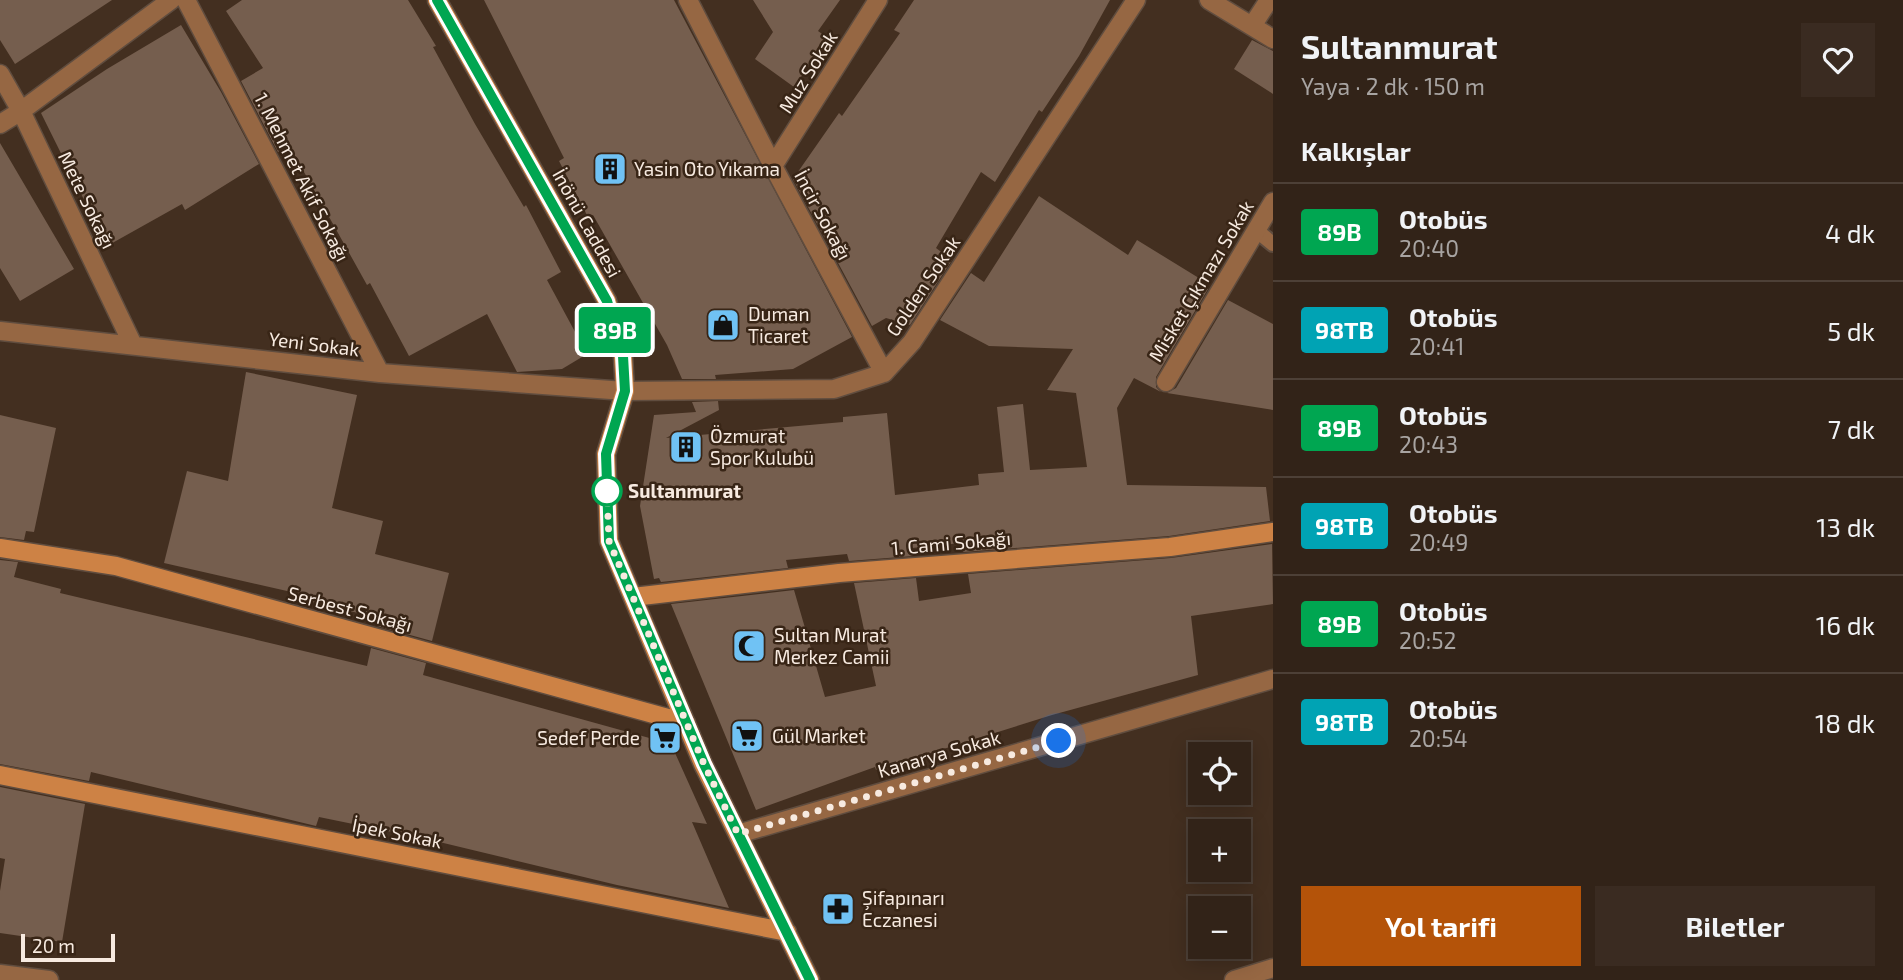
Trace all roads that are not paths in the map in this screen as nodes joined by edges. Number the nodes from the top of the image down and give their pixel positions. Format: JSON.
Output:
{"nodes":[{"id":1,"x":171,"y":0,"type":"edge"},
{"id":2,"x":186,"y":0,"type":"edge"},
{"id":3,"x":437,"y":0,"type":"edge"},
{"id":4,"x":689,"y":0,"type":"edge"},
{"id":5,"x":878,"y":0,"type":"edge"},
{"id":6,"x":1136,"y":0,"type":"edge"},
{"id":7,"x":1209,"y":0,"type":"edge"},
{"id":8,"x":1269,"y":0,"type":"edge"},
{"id":9,"x":1252,"y":26,"type":"junction"},
{"id":10,"x":1273,"y":39,"type":"edge"},
{"id":11,"x":0,"y":75,"type":"edge"},
{"id":12,"x":21,"y":111,"type":"junction"},
{"id":13,"x":0,"y":124,"type":"edge"},
{"id":14,"x":773,"y":166,"type":"junction"},
{"id":15,"x":1273,"y":202,"type":"edge"},
{"id":16,"x":1256,"y":230,"type":"junction"},
{"id":17,"x":1273,"y":244,"type":"edge"},
{"id":18,"x":0,"y":331,"type":"edge"},
{"id":19,"x":133,"y":345,"type":"junction"},
{"id":20,"x":380,"y":373,"type":"junction"},
{"id":21,"x":884,"y":373,"type":"junction"},
{"id":22,"x":1166,"y":382,"type":"dead end"},
{"id":23,"x":625,"y":391,"type":"junction"},
{"id":24,"x":1273,"y":532,"type":"edge"},
{"id":25,"x":0,"y":548,"type":"edge"},
{"id":26,"x":633,"y":597,"type":"junction"},
{"id":27,"x":1273,"y":679,"type":"edge"},
{"id":28,"x":686,"y":723,"type":"junction"},
{"id":29,"x":0,"y":775,"type":"edge"},
{"id":30,"x":738,"y":834,"type":"junction"},
{"id":31,"x":787,"y":932,"type":"junction"},
{"id":32,"x":1273,"y":968,"type":"edge"},
{"id":33,"x":0,"y":974,"type":"edge"},
{"id":34,"x":49,"y":980,"type":"edge"},
{"id":35,"x":810,"y":980,"type":"edge"},
{"id":36,"x":1234,"y":980,"type":"edge"}],
"edges":[{"from":1,"to":12,"type":"street"},
{"from":2,"to":20,"type":"street","name":"1. Mehmet Akif Sokağı"},
{"from":3,"to":23,"type":"street","name":"İnönü Caddesi"},
{"from":4,"to":14,"type":"street","name":"İncir Sokağı"},
{"from":5,"to":14,"type":"street","name":"Muz Sokak"},
{"from":6,"to":21,"type":"street","name":"Golden Sokak"},
{"from":7,"to":9,"type":"street"},
{"from":8,"to":9,"type":"street"},
{"from":9,"to":10,"type":"street"},
{"from":11,"to":12,"type":"street","name":"Mete Sokağı"},
{"from":12,"to":13,"type":"street"},
{"from":12,"to":19,"type":"street","name":"Mete Sokağı"},
{"from":14,"to":21,"type":"street","name":"İncir Sokağı"},
{"from":15,"to":16,"type":"street","name":"Misket Çıkmazı Sokak"},
{"from":16,"to":17,"type":"lane"},
{"from":16,"to":22,"type":"street","name":"Misket Çıkmazı Sokak"},
{"from":18,"to":19,"type":"street","name":"Yeni Sokak"},
{"from":19,"to":20,"type":"street","name":"Yeni Sokak"},
{"from":20,"to":23,"type":"street","name":"Yeni Sokak"},
{"from":21,"to":23,"type":"street"},
{"from":23,"to":26,"type":"street","name":"İnönü Caddesi"},
{"from":24,"to":26,"type":"street","name":"1. Cami Sokağı"},
{"from":25,"to":28,"type":"street","name":"Serbest Sokağı"},
{"from":26,"to":28,"type":"street","name":"İnönü Caddesi"},
{"from":27,"to":30,"type":"street","name":"Kanarya Sokak"},
{"from":28,"to":30,"type":"street","name":"İnönü Caddesi"},
{"from":29,"to":31,"type":"street","name":"İpek Sokak"},
{"from":30,"to":31,"type":"street","name":"İnönü Caddesi"},
{"from":31,"to":35,"type":"street","name":"İnönü Caddesi"},
{"from":32,"to":36,"type":"street"},
{"from":33,"to":34,"type":"street"}]}
